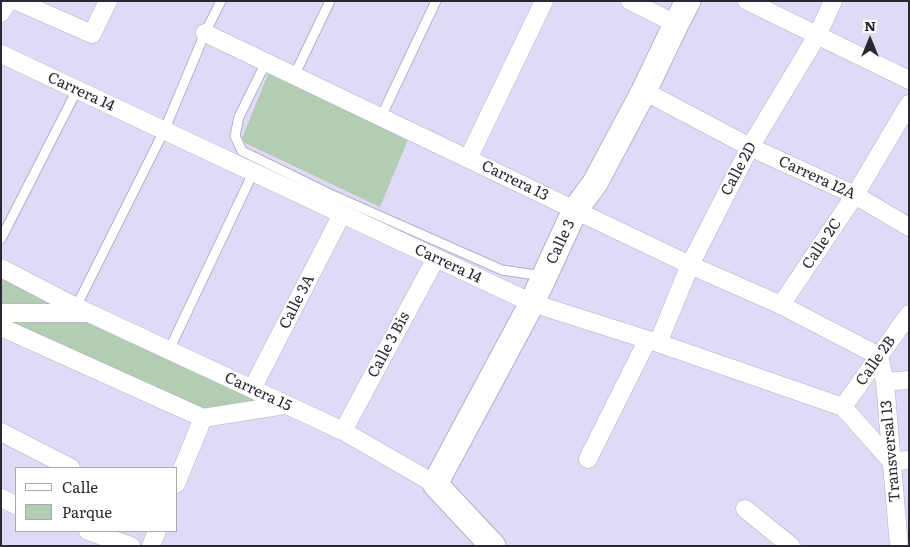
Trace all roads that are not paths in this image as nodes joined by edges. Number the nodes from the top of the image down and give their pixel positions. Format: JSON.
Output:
{"nodes":[{"id":1,"x":8,"y":1,"type":"edge"},
{"id":2,"x":17,"y":1,"type":"edge"},
{"id":3,"x":108,"y":1,"type":"edge"},
{"id":4,"x":221,"y":1,"type":"edge"},
{"id":5,"x":330,"y":1,"type":"edge"},
{"id":6,"x":436,"y":1,"type":"edge"},
{"id":7,"x":544,"y":1,"type":"edge"},
{"id":8,"x":630,"y":1,"type":"edge"},
{"id":9,"x":688,"y":1,"type":"edge"},
{"id":10,"x":747,"y":1,"type":"edge"},
{"id":11,"x":833,"y":1,"type":"edge"},
{"id":12,"x":1,"y":13,"type":"edge"},
{"id":13,"x":676,"y":24,"type":"junction"},
{"id":14,"x":205,"y":33,"type":"junction"},
{"id":15,"x":817,"y":36,"type":"junction"},
{"id":16,"x":1,"y":54,"type":"edge"},
{"id":17,"x":266,"y":62,"type":"junction"},
{"id":18,"x":294,"y":76,"type":"junction"},
{"id":19,"x":909,"y":80,"type":"edge"},
{"id":20,"x":76,"y":90,"type":"junction"},
{"id":21,"x":644,"y":91,"type":"junction"},
{"id":22,"x":909,"y":104,"type":"edge"},
{"id":23,"x":381,"y":117,"type":"junction"},
{"id":24,"x":164,"y":131,"type":"junction"},
{"id":25,"x":750,"y":147,"type":"junction"},
{"id":26,"x":468,"y":159,"type":"junction"},
{"id":27,"x":253,"y":173,"type":"junction"},
{"id":28,"x":854,"y":195,"type":"junction"},
{"id":29,"x":576,"y":210,"type":"junction"},
{"id":30,"x":342,"y":214,"type":"junction"},
{"id":31,"x":909,"y":227,"type":"edge"},
{"id":32,"x":1,"y":238,"type":"edge"},
{"id":33,"x":436,"y":258,"type":"junction"},
{"id":34,"x":690,"y":265,"type":"junction"},
{"id":35,"x":1,"y":268,"type":"edge"},
{"id":36,"x":545,"y":276,"type":"junction"},
{"id":37,"x":532,"y":303,"type":"junction"},
{"id":38,"x":781,"y":305,"type":"junction"},
{"id":39,"x":83,"y":310,"type":"junction"},
{"id":40,"x":1,"y":313,"type":"edge"},
{"id":41,"x":909,"y":314,"type":"edge"},
{"id":42,"x":1,"y":327,"type":"edge"},
{"id":43,"x":653,"y":342,"type":"junction"},
{"id":44,"x":169,"y":350,"type":"junction"},
{"id":45,"x":880,"y":356,"type":"junction"},
{"id":46,"x":909,"y":380,"type":"edge"},
{"id":47,"x":885,"y":382,"type":"junction"},
{"id":48,"x":252,"y":389,"type":"junction"},
{"id":49,"x":285,"y":404,"type":"junction"},
{"id":50,"x":843,"y":408,"type":"junction"},
{"id":51,"x":203,"y":418,"type":"junction"},
{"id":52,"x":343,"y":431,"type":"junction"},
{"id":53,"x":1,"y":432,"type":"edge"},
{"id":54,"x":588,"y":459,"type":"dead end"},
{"id":55,"x":900,"y":461,"type":"edge"},
{"id":56,"x":69,"y":467,"type":"edge"},
{"id":57,"x":178,"y":479,"type":"edge"},
{"id":58,"x":435,"y":484,"type":"junction"},
{"id":59,"x":1,"y":498,"type":"edge"},
{"id":60,"x":15,"y":505,"type":"edge"},
{"id":61,"x":745,"y":509,"type":"dead end"},
{"id":62,"x":91,"y":532,"type":"edge"},
{"id":63,"x":157,"y":532,"type":"edge"},
{"id":64,"x":902,"y":541,"type":"edge"},
{"id":65,"x":131,"y":546,"type":"edge"},
{"id":66,"x":151,"y":546,"type":"edge"},
{"id":67,"x":493,"y":546,"type":"edge"},
{"id":68,"x":791,"y":546,"type":"edge"}],
"edges":[{"from":1,"to":12,"type":"street"},
{"from":2,"to":3,"type":"street"},
{"from":4,"to":14,"type":"lane"},
{"from":5,"to":18,"type":"lane"},
{"from":6,"to":23,"type":"lane"},
{"from":7,"to":26,"type":"street"},
{"from":8,"to":13,"type":"street"},
{"from":9,"to":13,"type":"main road","name":"Calle 3"},
{"from":10,"to":15,"type":"street"},
{"from":11,"to":15,"type":"street","name":"Calle 2D"},
{"from":13,"to":21,"type":"main road","name":"Calle 3"},
{"from":14,"to":17,"type":"street","name":"Carrera 13"},
{"from":14,"to":24,"type":"lane"},
{"from":15,"to":19,"type":"street"},
{"from":15,"to":25,"type":"street","name":"Calle 2D"},
{"from":16,"to":20,"type":"street","name":"Carrera 14"},
{"from":17,"to":18,"type":"street","name":"Carrera 13"},
{"from":17,"to":36,"type":"lane"},
{"from":18,"to":23,"type":"street","name":"Carrera 13"},
{"from":20,"to":24,"type":"street","name":"Carrera 14"},
{"from":20,"to":32,"type":"lane"},
{"from":21,"to":25,"type":"street","name":"Carrera 12A"},
{"from":21,"to":29,"type":"main road","name":"Calle 3"},
{"from":22,"to":28,"type":"street","name":"Calle 2C"},
{"from":23,"to":26,"type":"street","name":"Carrera 13"},
{"from":24,"to":27,"type":"street","name":"Carrera 14"},
{"from":24,"to":39,"type":"lane"},
{"from":25,"to":28,"type":"street","name":"Carrera 12A"},
{"from":25,"to":34,"type":"street","name":"Calle 2D"},
{"from":26,"to":29,"type":"street","name":"Carrera 13"},
{"from":27,"to":30,"type":"street","name":"Carrera 14"},
{"from":27,"to":44,"type":"lane"},
{"from":28,"to":31,"type":"street","name":"Carrera 12A"},
{"from":28,"to":38,"type":"street","name":"Calle 2C"},
{"from":29,"to":34,"type":"street","name":"Carrera 13"},
{"from":29,"to":36,"type":"main road","name":"Calle 3"},
{"from":30,"to":33,"type":"street","name":"Carrera 14"},
{"from":30,"to":48,"type":"street","name":"Calle 3A"},
{"from":33,"to":37,"type":"street","name":"Carrera 14"},
{"from":33,"to":52,"type":"street","name":"Calle 3 Bis"},
{"from":34,"to":38,"type":"street","name":"Carrera 13"},
{"from":34,"to":43,"type":"street","name":"Calle 2D"},
{"from":35,"to":39,"type":"street","name":"Carrera 15"},
{"from":36,"to":37,"type":"main road","name":"Calle 3"},
{"from":37,"to":43,"type":"street","name":"Carrera 14"},
{"from":37,"to":58,"type":"main road","name":"Calle 3"},
{"from":38,"to":45,"type":"street","name":"Carrera 13"},
{"from":39,"to":40,"type":"street"},
{"from":39,"to":44,"type":"street","name":"Carrera 15"},
{"from":41,"to":45,"type":"street","name":"Calle 2B"},
{"from":42,"to":51,"type":"street"},
{"from":43,"to":50,"type":"street","name":"Carrera 14"},
{"from":43,"to":54,"type":"street","name":"Calle 2D"},
{"from":44,"to":48,"type":"street","name":"Carrera 15"},
{"from":45,"to":47,"type":"street","name":"Transversal 13"},
{"from":45,"to":50,"type":"street","name":"Calle 2B"},
{"from":46,"to":47,"type":"street"},
{"from":47,"to":55,"type":"street","name":"Transversal 13"},
{"from":48,"to":49,"type":"street","name":"Carrera 15"},
{"from":49,"to":51,"type":"street"},
{"from":49,"to":52,"type":"street","name":"Carrera 15"},
{"from":50,"to":55,"type":"street","name":"Carrera 14"},
{"from":51,"to":57,"type":"street"},
{"from":52,"to":58,"type":"street","name":"Carrera 15"},
{"from":53,"to":56,"type":"street"},
{"from":55,"to":64,"type":"street","name":"Transversal 13"},
{"from":58,"to":67,"type":"main road","name":"Carrera 15"},
{"from":59,"to":60,"type":"street"},
{"from":61,"to":68,"type":"street"},
{"from":62,"to":65,"type":"street"},
{"from":63,"to":66,"type":"street"}]}
